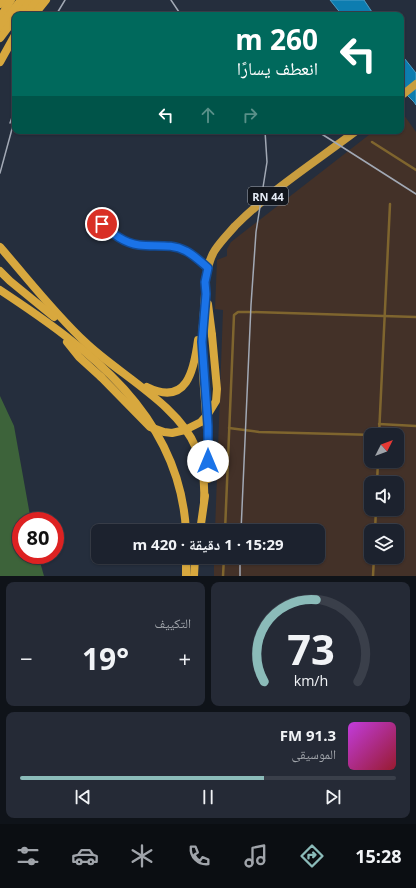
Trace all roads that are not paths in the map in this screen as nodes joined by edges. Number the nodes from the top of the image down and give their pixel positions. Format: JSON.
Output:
{"nodes":[{"id":1,"x":3,"y":0,"type":"edge"},
{"id":2,"x":11,"y":0,"type":"edge"},
{"id":3,"x":21,"y":0,"type":"edge"},
{"id":4,"x":29,"y":0,"type":"edge"},
{"id":5,"x":38,"y":0,"type":"edge"},
{"id":6,"x":46,"y":0,"type":"edge"},
{"id":7,"x":0,"y":4,"type":"edge"},
{"id":8,"x":20,"y":12,"type":"edge"},
{"id":9,"x":29,"y":12,"type":"edge"},
{"id":10,"x":36,"y":12,"type":"edge"},
{"id":11,"x":0,"y":18,"type":"edge"},
{"id":12,"x":12,"y":22,"type":"edge"},
{"id":13,"x":0,"y":27,"type":"edge"},
{"id":14,"x":0,"y":38,"type":"edge"},
{"id":15,"x":12,"y":40,"type":"edge"},
{"id":16,"x":12,"y":42,"type":"edge"},
{"id":17,"x":9,"y":46,"type":"junction"},
{"id":18,"x":0,"y":62,"type":"edge"},
{"id":19,"x":416,"y":84,"type":"edge"},
{"id":20,"x":404,"y":94,"type":"edge"},
{"id":21,"x":352,"y":134,"type":"edge"},
{"id":22,"x":372,"y":142,"type":"dead end"},
{"id":23,"x":416,"y":170,"type":"edge"},
{"id":24,"x":390,"y":204,"type":"dead end"},
{"id":25,"x":94,"y":216,"type":"dead end"},
{"id":26,"x":0,"y":247,"type":"edge"},
{"id":27,"x":208,"y":268,"type":"junction"},
{"id":28,"x":0,"y":272,"type":"edge"},
{"id":29,"x":205,"y":282,"type":"junction"},
{"id":30,"x":0,"y":290,"type":"edge"},
{"id":31,"x":206,"y":294,"type":"junction"},
{"id":32,"x":384,"y":316,"type":"junction"},
{"id":33,"x":416,"y":317,"type":"edge"},
{"id":34,"x":58,"y":330,"type":"junction"},
{"id":35,"x":86,"y":343,"type":"junction"},
{"id":36,"x":120,"y":372,"type":"junction"},
{"id":37,"x":379,"y":424,"type":"junction"},
{"id":38,"x":416,"y":426,"type":"edge"},
{"id":39,"x":229,"y":428,"type":"junction"},
{"id":40,"x":378,"y":428,"type":"edge"},
{"id":41,"x":364,"y":435,"type":"edge"},
{"id":42,"x":204,"y":501,"type":"junction"},
{"id":43,"x":185,"y":524,"type":"edge"},
{"id":44,"x":201,"y":524,"type":"edge"},
{"id":45,"x":225,"y":524,"type":"edge"},
{"id":46,"x":186,"y":564,"type":"edge"},
{"id":47,"x":195,"y":564,"type":"edge"},
{"id":48,"x":224,"y":564,"type":"edge"},
{"id":49,"x":374,"y":564,"type":"edge"},
{"id":50,"x":186,"y":576,"type":"edge"},
{"id":51,"x":194,"y":576,"type":"edge"},
{"id":52,"x":223,"y":576,"type":"edge"},
{"id":53,"x":373,"y":576,"type":"edge"}],
"edges":[{"from":1,"to":7,"type":"highway"},
{"from":2,"to":11,"type":"highway"},
{"from":3,"to":13,"type":"highway"},
{"from":4,"to":8,"type":"highway"},
{"from":5,"to":9,"type":"highway"},
{"from":6,"to":10,"type":"highway"},
{"from":12,"to":14,"type":"highway"},
{"from":15,"to":17,"type":"highway"},
{"from":16,"to":17,"type":"highway"},
{"from":17,"to":18,"type":"highway"},
{"from":19,"to":20,"type":"main road"},
{"from":21,"to":27,"type":"main road","number":"RN 44"},
{"from":22,"to":23,"type":"lane"},
{"from":24,"to":32,"type":"lane"},
{"from":25,"to":27,"type":"lane"},
{"from":26,"to":35,"type":"highway"},
{"from":27,"to":29,"type":"main road","number":"RN 44"},
{"from":28,"to":35,"type":"highway"},
{"from":29,"to":31,"type":"highway","number":"RN 44"},
{"from":29,"to":36,"type":"highway"},
{"from":30,"to":34,"type":"highway"},
{"from":31,"to":34,"type":"highway","bridge":true},
{"from":31,"to":42,"type":"highway","number":"RN 44"},
{"from":32,"to":33,"type":"lane"},
{"from":32,"to":37,"type":"lane"},
{"from":32,"to":39,"type":"lane"},
{"from":34,"to":43,"type":"highway"},
{"from":35,"to":36,"type":"highway"},
{"from":36,"to":42,"type":"highway"},
{"from":37,"to":38,"type":"lane"},
{"from":37,"to":40,"type":"lane"},
{"from":39,"to":41,"type":"lane"},
{"from":39,"to":45,"type":"lane"},
{"from":42,"to":44,"type":"highway","number":"RN 44"},
{"from":46,"to":50,"type":"highway"},
{"from":47,"to":51,"type":"highway"},
{"from":48,"to":52,"type":"lane"},
{"from":49,"to":53,"type":"lane"}]}
